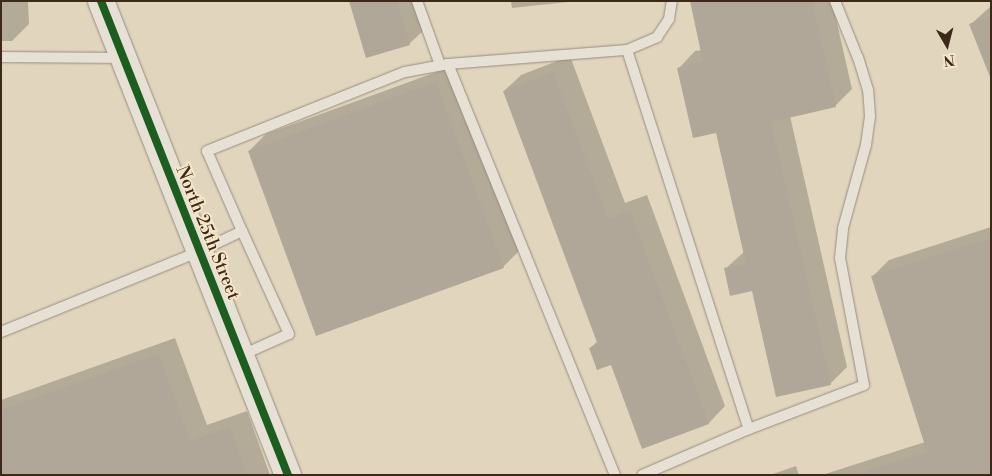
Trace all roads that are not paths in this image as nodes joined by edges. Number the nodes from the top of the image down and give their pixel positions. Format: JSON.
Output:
{"nodes":[{"id":1,"x":100,"y":1,"type":"edge"},
{"id":2,"x":417,"y":1,"type":"edge"},
{"id":3,"x":672,"y":1,"type":"edge"},
{"id":4,"x":835,"y":1,"type":"edge"},
{"id":5,"x":628,"y":50,"type":"junction"},
{"id":6,"x":1,"y":57,"type":"edge"},
{"id":7,"x":121,"y":58,"type":"junction"},
{"id":8,"x":444,"y":64,"type":"junction"},
{"id":9,"x":242,"y":231,"type":"junction"},
{"id":10,"x":198,"y":252,"type":"junction"},
{"id":11,"x":1,"y":332,"type":"edge"},
{"id":12,"x":240,"y":356,"type":"junction"},
{"id":13,"x":749,"y":429,"type":"junction"},
{"id":14,"x":288,"y":475,"type":"edge"},
{"id":15,"x":615,"y":475,"type":"edge"},
{"id":16,"x":642,"y":475,"type":"edge"}],
"edges":[{"from":1,"to":7,"type":"street","name":"North 25th Street"},
{"from":2,"to":8,"type":"lane"},
{"from":3,"to":5,"type":"lane"},
{"from":4,"to":13,"type":"lane"},
{"from":5,"to":8,"type":"lane"},
{"from":5,"to":13,"type":"lane"},
{"from":6,"to":7,"type":"lane"},
{"from":7,"to":10,"type":"street","name":"North 25th Street"},
{"from":8,"to":9,"type":"lane"},
{"from":8,"to":15,"type":"lane"},
{"from":9,"to":10,"type":"lane"},
{"from":9,"to":12,"type":"lane"},
{"from":10,"to":11,"type":"lane"},
{"from":10,"to":12,"type":"street","name":"North 25th Street"},
{"from":12,"to":14,"type":"street","name":"North 25th Street"},
{"from":13,"to":16,"type":"lane"}]}
